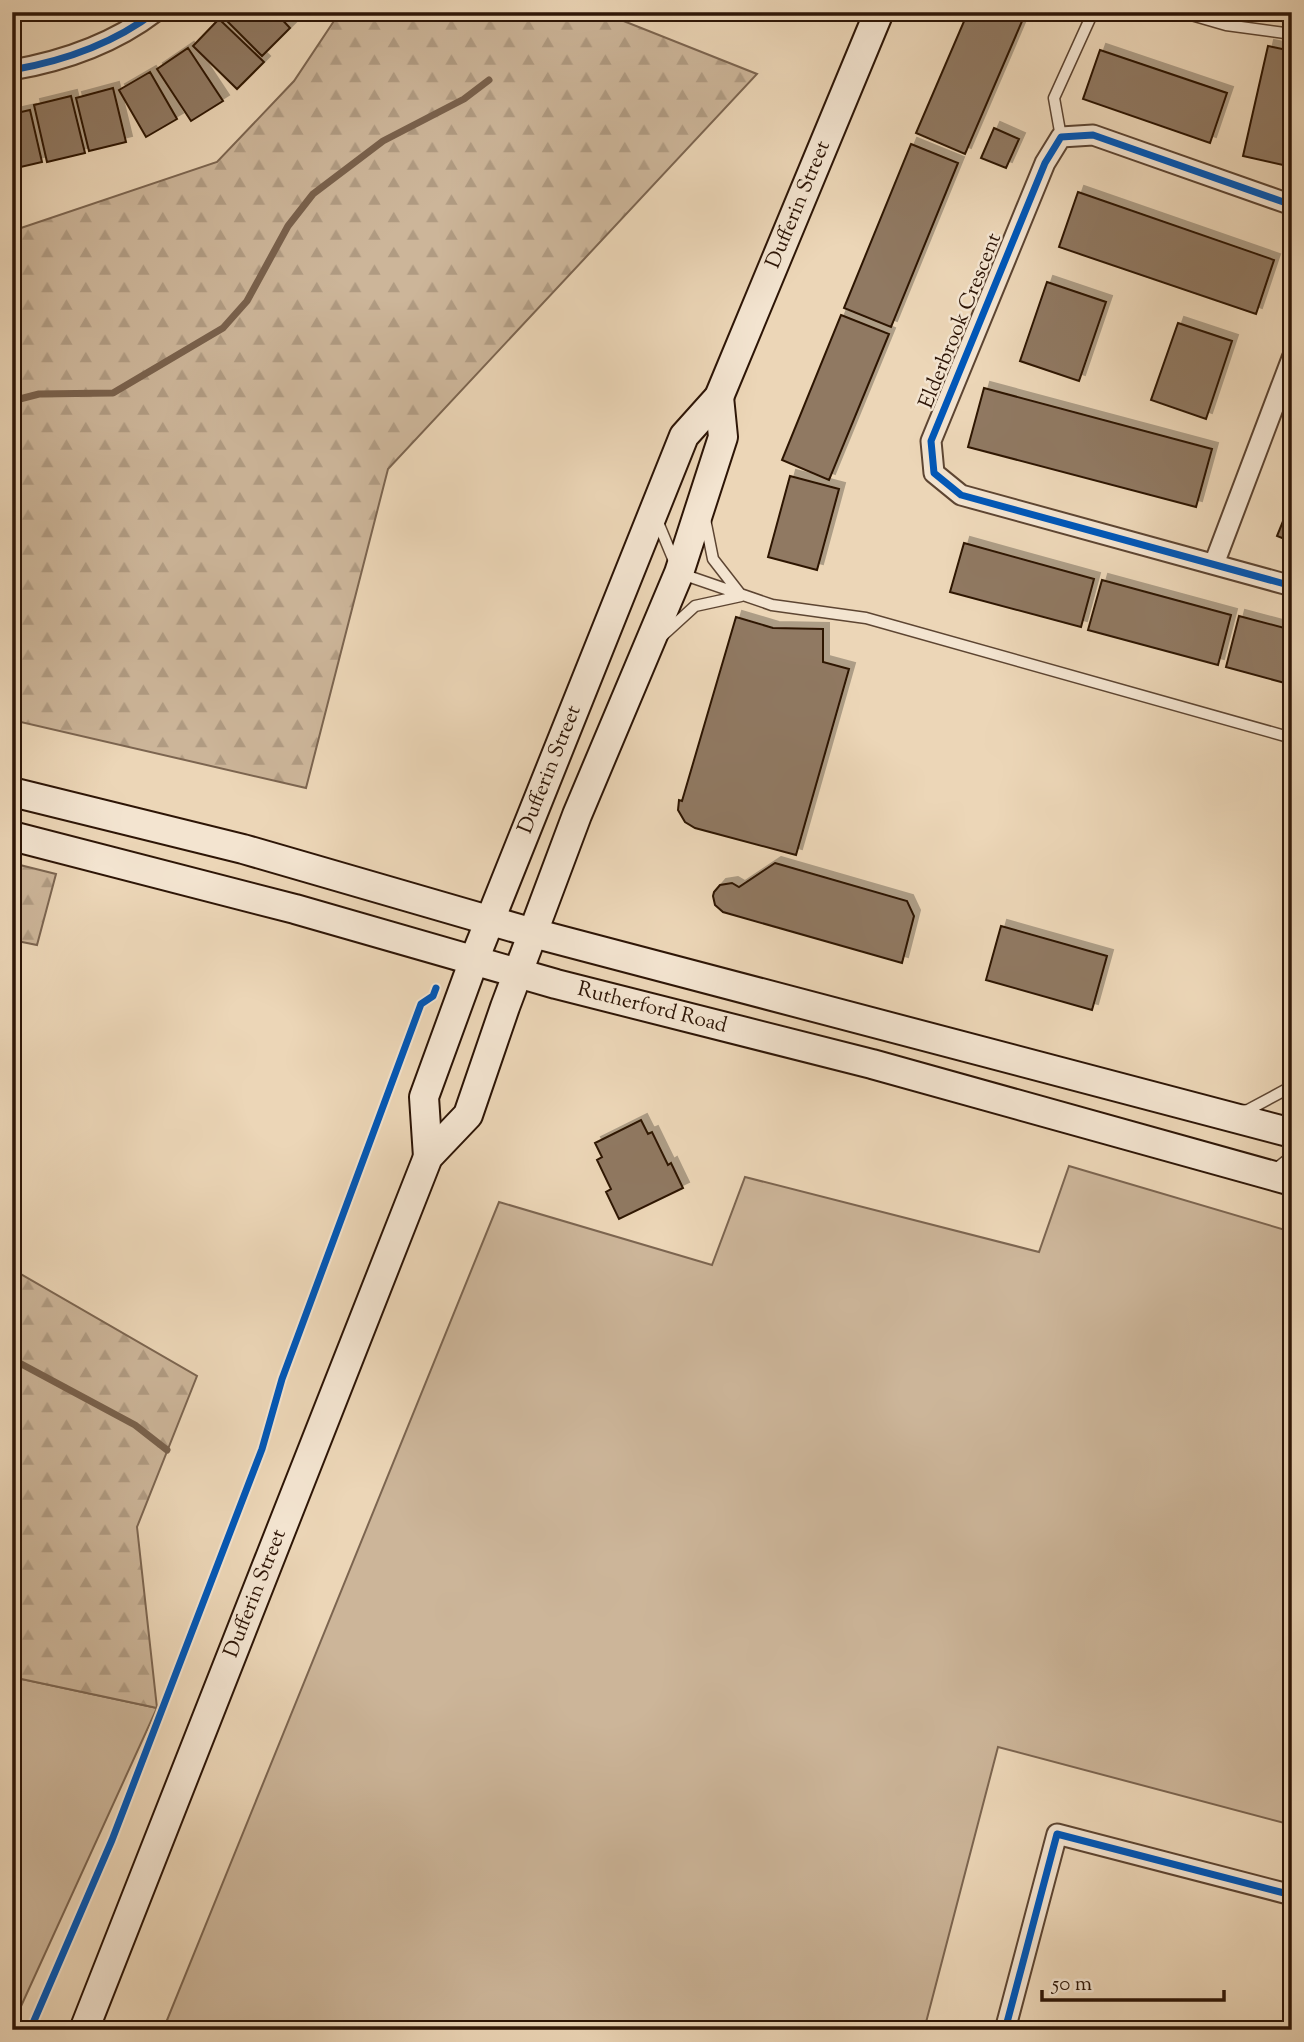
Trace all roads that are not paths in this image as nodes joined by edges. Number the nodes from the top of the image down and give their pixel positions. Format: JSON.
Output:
{"nodes":[{"id":1,"x":155,"y":12,"type":"edge"},
{"id":2,"x":880,"y":12,"type":"edge"},
{"id":3,"x":1093,"y":12,"type":"edge"},
{"id":4,"x":1181,"y":12,"type":"edge"},
{"id":5,"x":1292,"y":34,"type":"edge"},
{"id":6,"x":12,"y":70,"type":"edge"},
{"id":7,"x":1061,"y":137,"type":"junction"},
{"id":8,"x":1292,"y":205,"type":"edge"},
{"id":9,"x":1292,"y":358,"type":"edge"},
{"id":10,"x":719,"y":397,"type":"junction"},
{"id":11,"x":702,"y":503,"type":"junction"},
{"id":12,"x":654,"y":511,"type":"junction"},
{"id":13,"x":1214,"y":564,"type":"junction"},
{"id":14,"x":679,"y":573,"type":"junction"},
{"id":15,"x":1292,"y":586,"type":"edge"},
{"id":16,"x":742,"y":596,"type":"junction"},
{"id":17,"x":646,"y":651,"type":"junction"},
{"id":18,"x":1292,"y":738,"type":"edge"},
{"id":19,"x":12,"y":792,"type":"edge"},
{"id":20,"x":12,"y":836,"type":"edge"},
{"id":21,"x":490,"y":920,"type":"junction"},
{"id":22,"x":533,"y":933,"type":"junction"},
{"id":23,"x":474,"y":960,"type":"junction"},
{"id":24,"x":518,"y":974,"type":"junction"},
{"id":25,"x":1292,"y":1085,"type":"edge"},
{"id":26,"x":1221,"y":1114,"type":"junction"},
{"id":27,"x":1292,"y":1133,"type":"edge"},
{"id":28,"x":1292,"y":1156,"type":"edge"},
{"id":29,"x":428,"y":1157,"type":"junction"},
{"id":30,"x":1280,"y":1178,"type":"edge"},
{"id":31,"x":1292,"y":1895,"type":"edge"},
{"id":32,"x":84,"y":2030,"type":"edge"},
{"id":33,"x":1005,"y":2030,"type":"edge"}],
"edges":[{"from":1,"to":6,"type":"street"},
{"from":2,"to":10,"type":"main road","name":"Dufferin Street"},
{"from":3,"to":7,"type":"lane"},
{"from":4,"to":5,"type":"lane"},
{"from":7,"to":8,"type":"street"},
{"from":7,"to":13,"type":"street","name":"Elderbrook Crescent"},
{"from":9,"to":13,"type":"street"},
{"from":10,"to":11,"type":"main road","name":"Dufferin Street"},
{"from":10,"to":12,"type":"main road","name":"Dufferin Street"},
{"from":11,"to":14,"type":"main road","name":"Dufferin Street"},
{"from":11,"to":16,"type":"lane"},
{"from":12,"to":14,"type":"lane"},
{"from":12,"to":21,"type":"main road","name":"Dufferin Street"},
{"from":13,"to":15,"type":"street","name":"Elderbrook Crescent"},
{"from":14,"to":16,"type":"lane"},
{"from":14,"to":17,"type":"main road","name":"Dufferin Street"},
{"from":16,"to":17,"type":"lane"},
{"from":16,"to":18,"type":"lane"},
{"from":17,"to":22,"type":"main road","name":"Dufferin Street"},
{"from":19,"to":21,"type":"main road","name":"Rutherford Road"},
{"from":20,"to":23,"type":"main road","name":"Rutherford Road"},
{"from":21,"to":22,"type":"main road","name":"Rutherford Road"},
{"from":21,"to":23,"type":"main road","name":"Dufferin Street"},
{"from":22,"to":24,"type":"main road","name":"Dufferin Street"},
{"from":22,"to":26,"type":"main road","name":"Rutherford Road"},
{"from":23,"to":24,"type":"main road","name":"Rutherford Road"},
{"from":23,"to":29,"type":"main road","name":"Dufferin Street"},
{"from":24,"to":29,"type":"main road","name":"Dufferin Street"},
{"from":24,"to":30,"type":"main road","name":"Rutherford Road"},
{"from":25,"to":26,"type":"lane"},
{"from":26,"to":27,"type":"main road","name":"Rutherford Road"},
{"from":28,"to":30,"type":"lane"},
{"from":29,"to":32,"type":"main road","name":"Dufferin Street"},
{"from":31,"to":33,"type":"street"}]}
